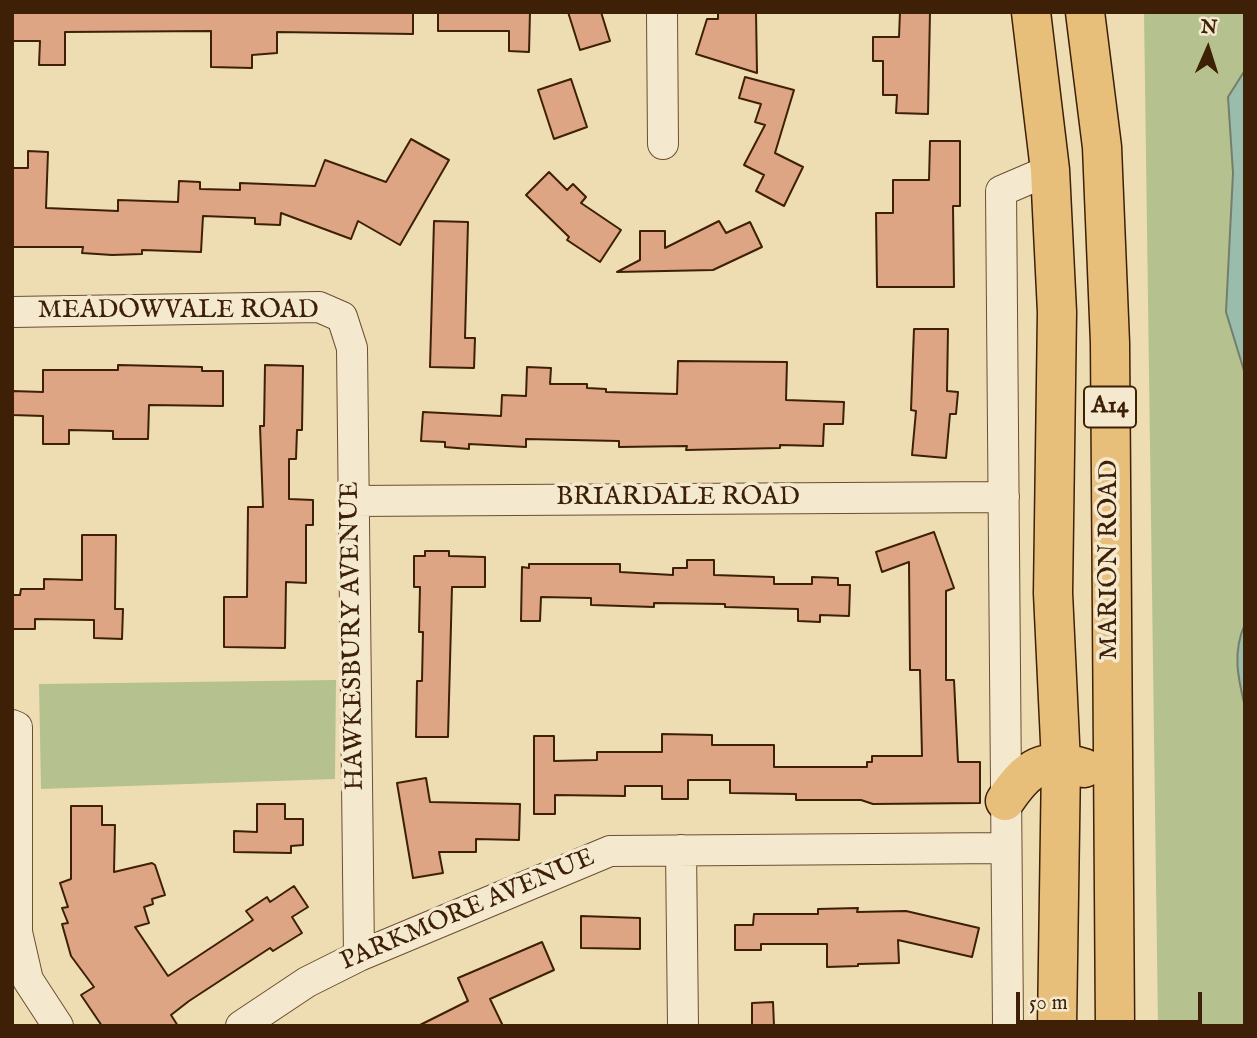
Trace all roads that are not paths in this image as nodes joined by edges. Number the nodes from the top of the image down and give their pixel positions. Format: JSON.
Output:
{"nodes":[{"id":1,"x":662,"y":12,"type":"edge"},
{"id":2,"x":1031,"y":13,"type":"edge"},
{"id":3,"x":1085,"y":13,"type":"edge"},
{"id":4,"x":663,"y":144,"type":"dead end"},
{"id":5,"x":1050,"y":170,"type":"junction"},
{"id":6,"x":12,"y":312,"type":"edge"},
{"id":7,"x":342,"y":317,"type":"joint"},
{"id":8,"x":1004,"y":497,"type":"junction"},
{"id":9,"x":352,"y":501,"type":"junction"},
{"id":10,"x":12,"y":725,"type":"edge"},
{"id":11,"x":1061,"y":763,"type":"junction"},
{"id":12,"x":1113,"y":800,"type":"junction"},
{"id":13,"x":1005,"y":802,"type":"junction"},
{"id":14,"x":1005,"y":848,"type":"junction"},
{"id":15,"x":681,"y":850,"type":"junction"},
{"id":16,"x":359,"y":956,"type":"junction"},
{"id":17,"x":58,"y":1026,"type":"edge"},
{"id":18,"x":241,"y":1026,"type":"edge"},
{"id":19,"x":683,"y":1026,"type":"edge"},
{"id":20,"x":1008,"y":1026,"type":"edge"},
{"id":21,"x":1057,"y":1026,"type":"edge"},
{"id":22,"x":1115,"y":1026,"type":"edge"}],
"edges":[{"from":1,"to":4,"type":"street"},
{"from":2,"to":5,"type":"main road","name":"MARION ROAD","number":"A14"},
{"from":3,"to":12,"type":"main road","name":"MARION ROAD","number":"A14"},
{"from":5,"to":8,"type":"street"},
{"from":5,"to":11,"type":"main road","name":"MARION ROAD","number":"A14"},
{"from":6,"to":7,"type":"street","name":"MEADOWVALE ROAD"},
{"from":7,"to":9,"type":"street","name":"HAWKESBURY AVENUE"},
{"from":8,"to":9,"type":"street","name":"BRIARDALE ROAD"},
{"from":8,"to":13,"type":"street"},
{"from":9,"to":16,"type":"street","name":"HAWKESBURY AVENUE"},
{"from":10,"to":17,"type":"street"},
{"from":11,"to":12,"type":"main road"},
{"from":11,"to":13,"type":"main road"},
{"from":11,"to":21,"type":"main road","name":"MARION ROAD","number":"A14"},
{"from":12,"to":22,"type":"main road","name":"MARION ROAD","number":"A14"},
{"from":13,"to":14,"type":"street"},
{"from":14,"to":15,"type":"street","name":"PARKMORE AVENUE"},
{"from":14,"to":20,"type":"street"},
{"from":15,"to":16,"type":"street","name":"PARKMORE AVENUE"},
{"from":15,"to":19,"type":"street"},
{"from":16,"to":18,"type":"street","name":"PARKMORE AVENUE"}]}
